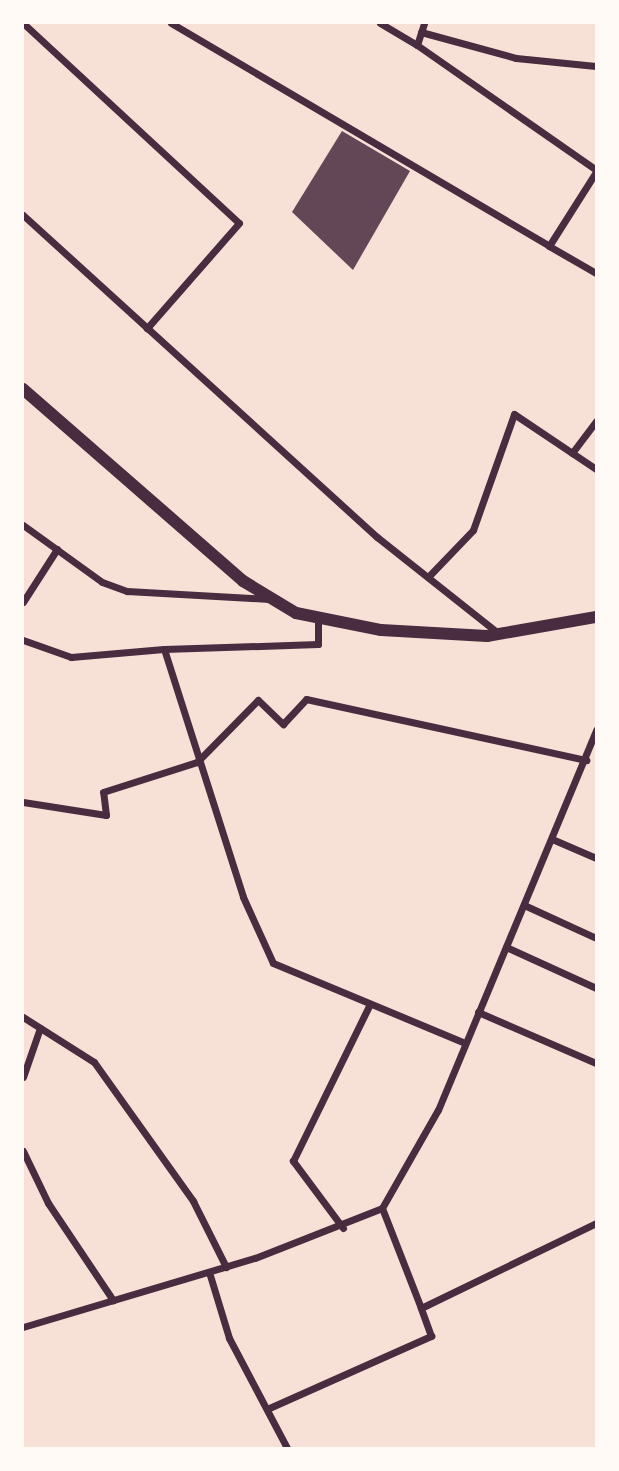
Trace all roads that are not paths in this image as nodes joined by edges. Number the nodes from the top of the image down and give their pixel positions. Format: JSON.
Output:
{"nodes":[{"id":1,"x":23,"y":23,"type":"edge"},
{"id":2,"x":170,"y":23,"type":"edge"},
{"id":3,"x":380,"y":23,"type":"edge"},
{"id":4,"x":424,"y":23,"type":"edge"},
{"id":5,"x":421,"y":32,"type":"junction"},
{"id":6,"x":417,"y":45,"type":"junction"},
{"id":7,"x":596,"y":65,"type":"edge"},
{"id":8,"x":596,"y":171,"type":"edge"},
{"id":9,"x":23,"y":215,"type":"edge"},
{"id":10,"x":549,"y":246,"type":"junction"},
{"id":11,"x":596,"y":272,"type":"edge"},
{"id":12,"x":148,"y":328,"type":"junction"},
{"id":13,"x":23,"y":389,"type":"edge"},
{"id":14,"x":596,"y":421,"type":"edge"},
{"id":15,"x":572,"y":453,"type":"junction"},
{"id":16,"x":596,"y":469,"type":"edge"},
{"id":17,"x":23,"y":525,"type":"edge"},
{"id":18,"x":57,"y":549,"type":"junction"},
{"id":19,"x":428,"y":577,"type":"junction"},
{"id":20,"x":270,"y":600,"type":"junction"},
{"id":21,"x":23,"y":602,"type":"edge"},
{"id":22,"x":596,"y":617,"type":"edge"},
{"id":23,"x":318,"y":620,"type":"junction"},
{"id":24,"x":499,"y":634,"type":"junction"},
{"id":25,"x":23,"y":640,"type":"edge"},
{"id":26,"x":164,"y":649,"type":"junction"},
{"id":27,"x":596,"y":730,"type":"edge"},
{"id":28,"x":586,"y":760,"type":"junction"},
{"id":29,"x":197,"y":762,"type":"junction"},
{"id":30,"x":23,"y":802,"type":"edge"},
{"id":31,"x":552,"y":839,"type":"junction"},
{"id":32,"x":596,"y":858,"type":"edge"},
{"id":33,"x":524,"y":905,"type":"junction"},
{"id":34,"x":596,"y":938,"type":"edge"},
{"id":35,"x":506,"y":947,"type":"junction"},
{"id":36,"x":596,"y":988,"type":"edge"},
{"id":37,"x":370,"y":1004,"type":"junction"},
{"id":38,"x":478,"y":1012,"type":"junction"},
{"id":39,"x":23,"y":1017,"type":"edge"},
{"id":40,"x":40,"y":1028,"type":"junction"},
{"id":41,"x":465,"y":1043,"type":"junction"},
{"id":42,"x":596,"y":1063,"type":"edge"},
{"id":43,"x":23,"y":1077,"type":"edge"},
{"id":44,"x":23,"y":1151,"type":"edge"},
{"id":45,"x":382,"y":1208,"type":"junction"},
{"id":46,"x":596,"y":1223,"type":"edge"},
{"id":47,"x":343,"y":1228,"type":"junction"},
{"id":48,"x":226,"y":1267,"type":"junction"},
{"id":49,"x":209,"y":1272,"type":"junction"},
{"id":50,"x":113,"y":1300,"type":"junction"},
{"id":51,"x":421,"y":1308,"type":"junction"},
{"id":52,"x":23,"y":1327,"type":"edge"},
{"id":53,"x":267,"y":1409,"type":"junction"},
{"id":54,"x":286,"y":1448,"type":"edge"}],
"edges":[{"from":1,"to":12,"type":"street"},
{"from":2,"to":10,"type":"street"},
{"from":3,"to":6,"type":"street"},
{"from":4,"to":5,"type":"street"},
{"from":5,"to":6,"type":"street"},
{"from":5,"to":7,"type":"street"},
{"from":6,"to":8,"type":"street"},
{"from":8,"to":10,"type":"street"},
{"from":9,"to":12,"type":"street"},
{"from":10,"to":11,"type":"street"},
{"from":12,"to":19,"type":"street"},
{"from":13,"to":20,"type":"street"},
{"from":14,"to":15,"type":"street"},
{"from":15,"to":16,"type":"street"},
{"from":15,"to":19,"type":"street"},
{"from":17,"to":18,"type":"street"},
{"from":18,"to":20,"type":"street"},
{"from":18,"to":21,"type":"street"},
{"from":19,"to":24,"type":"street"},
{"from":20,"to":23,"type":"street"},
{"from":22,"to":24,"type":"street"},
{"from":23,"to":24,"type":"street"},
{"from":23,"to":26,"type":"street"},
{"from":25,"to":26,"type":"street"},
{"from":26,"to":29,"type":"street"},
{"from":27,"to":28,"type":"street"},
{"from":28,"to":29,"type":"street"},
{"from":28,"to":31,"type":"street"},
{"from":29,"to":30,"type":"street"},
{"from":29,"to":37,"type":"street"},
{"from":31,"to":32,"type":"street"},
{"from":31,"to":33,"type":"street"},
{"from":33,"to":34,"type":"street"},
{"from":33,"to":35,"type":"street"},
{"from":35,"to":36,"type":"street"},
{"from":35,"to":38,"type":"street"},
{"from":37,"to":41,"type":"street"},
{"from":37,"to":47,"type":"street"},
{"from":38,"to":41,"type":"street"},
{"from":38,"to":42,"type":"street"},
{"from":39,"to":40,"type":"street"},
{"from":40,"to":43,"type":"street"},
{"from":40,"to":48,"type":"street"},
{"from":41,"to":45,"type":"street"},
{"from":44,"to":50,"type":"street"},
{"from":45,"to":47,"type":"street"},
{"from":45,"to":51,"type":"street"},
{"from":46,"to":51,"type":"street"},
{"from":47,"to":48,"type":"street"},
{"from":48,"to":49,"type":"street"},
{"from":49,"to":50,"type":"street"},
{"from":49,"to":53,"type":"street"},
{"from":50,"to":52,"type":"street"},
{"from":51,"to":53,"type":"street"},
{"from":53,"to":54,"type":"street"}]}
